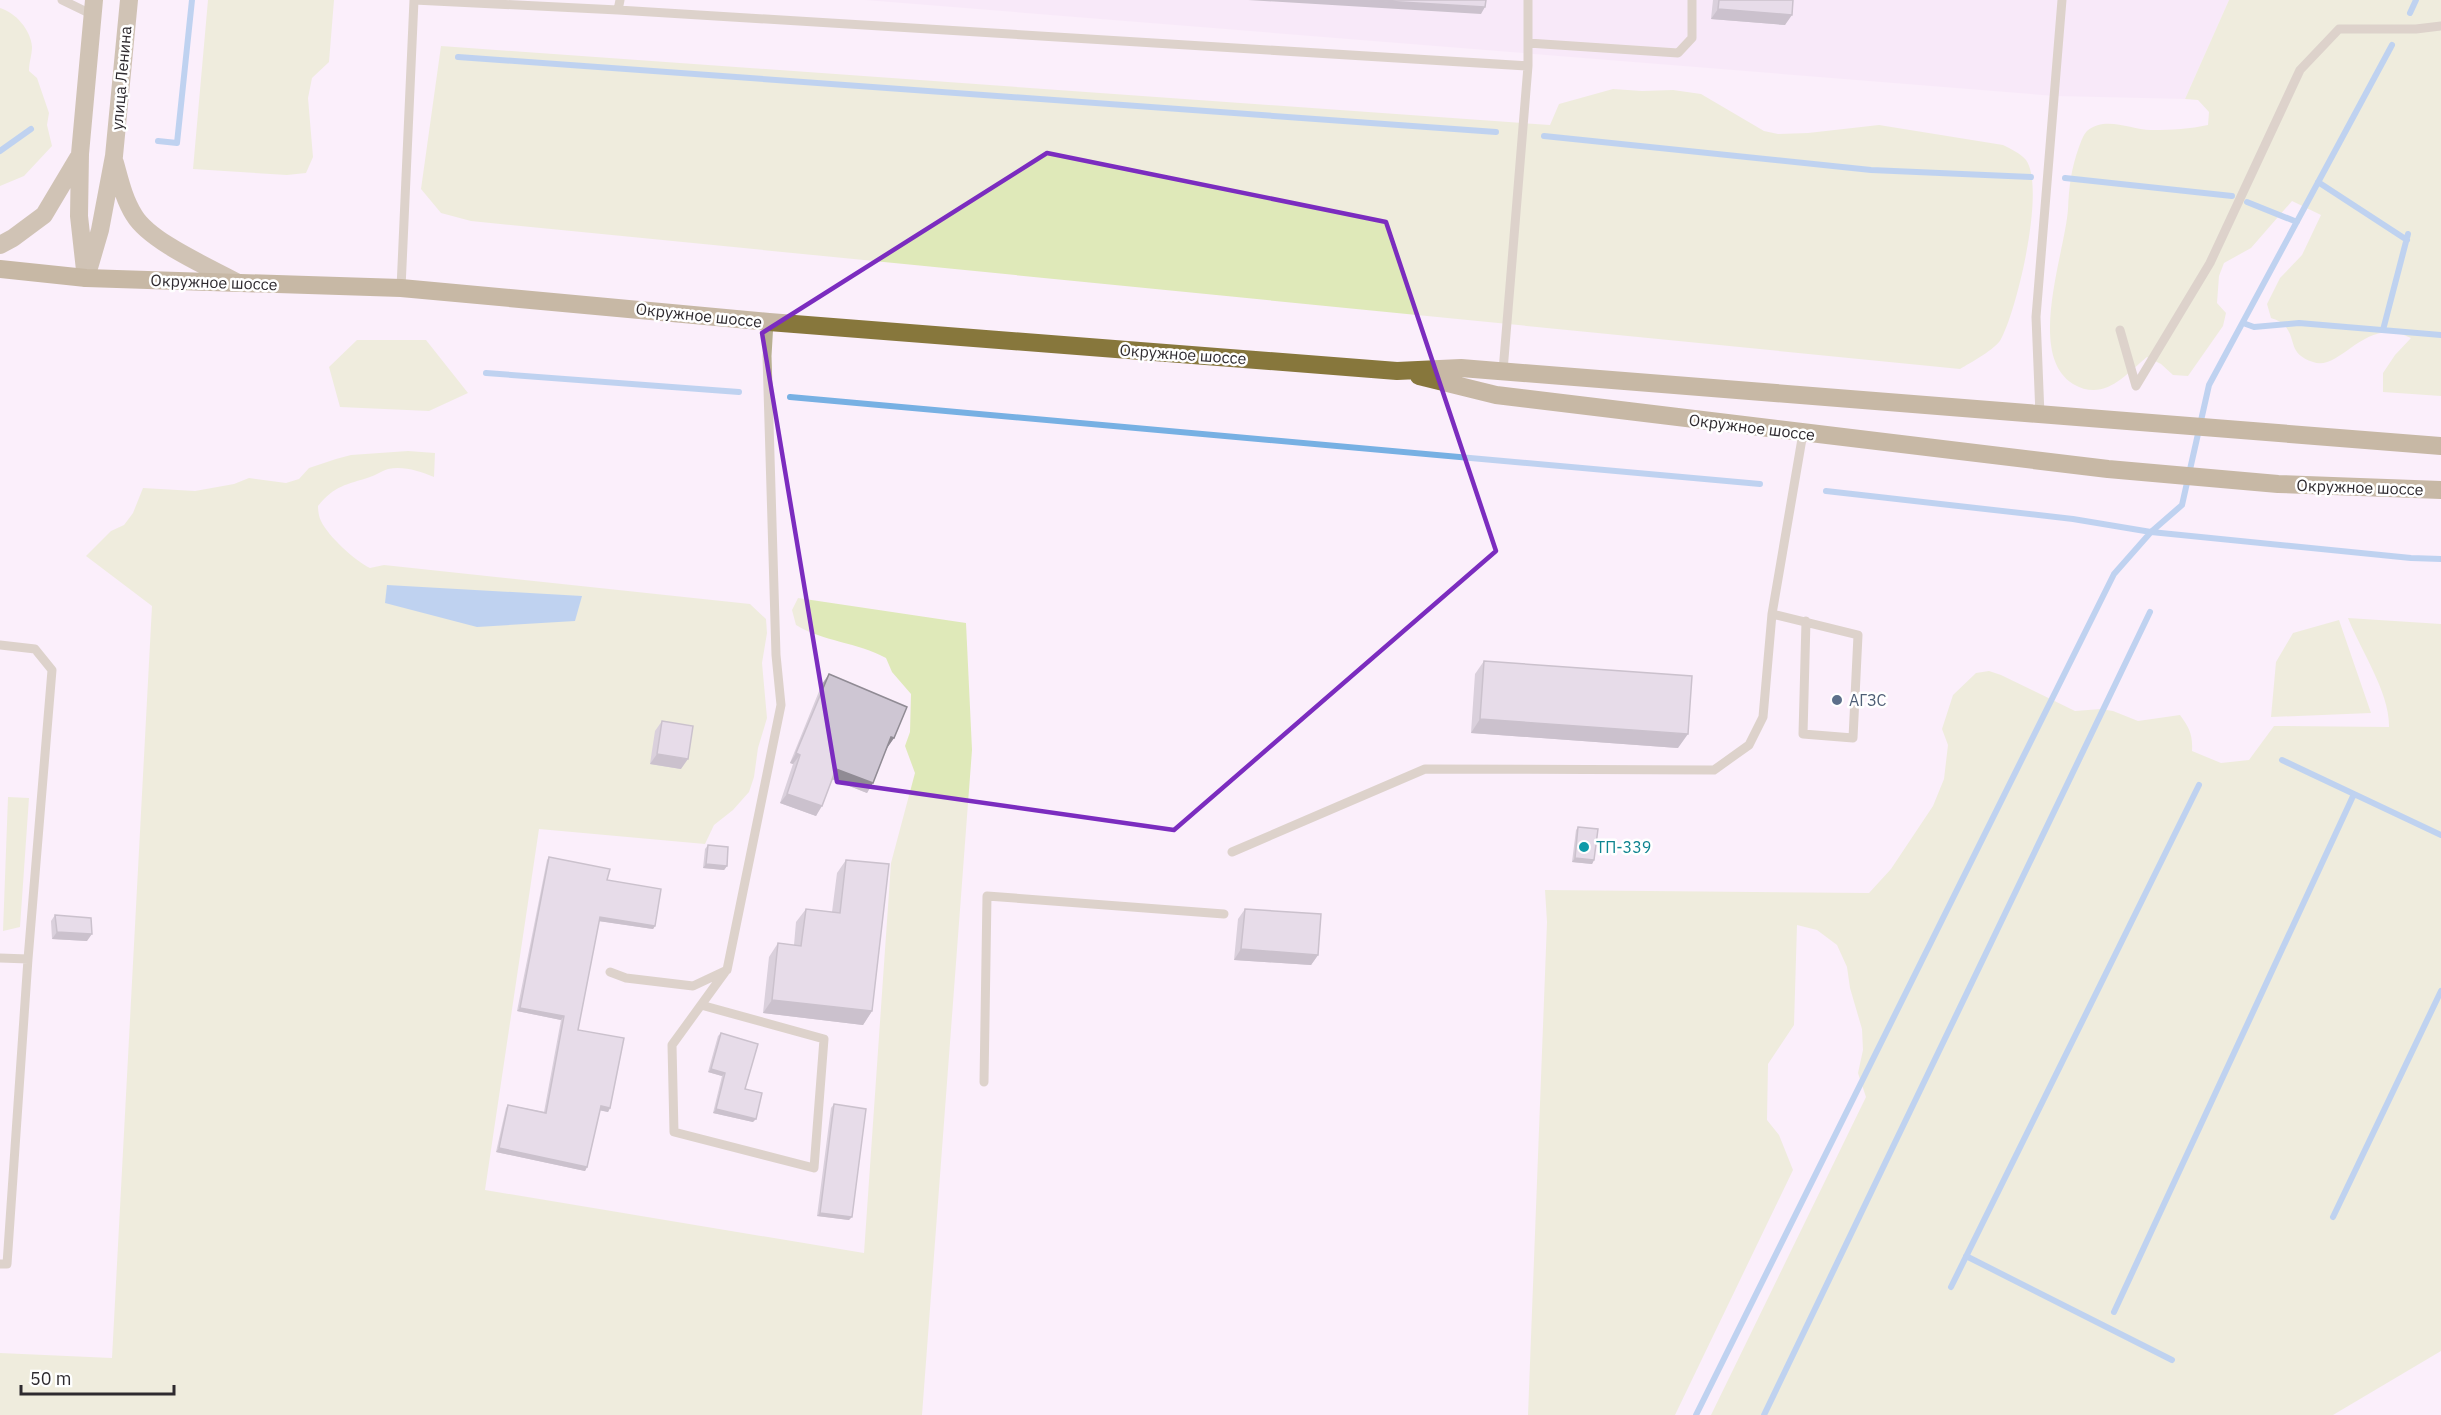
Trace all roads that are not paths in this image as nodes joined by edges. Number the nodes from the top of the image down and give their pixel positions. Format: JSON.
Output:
{"nodes":[{"id":1,"x":62,"y":0,"type":"edge"},
{"id":2,"x":129,"y":0,"type":"edge"},
{"id":3,"x":414,"y":0,"type":"edge"},
{"id":4,"x":1528,"y":0,"type":"edge"},
{"id":5,"x":1692,"y":0,"type":"edge"},
{"id":6,"x":2062,"y":0,"type":"edge"},
{"id":7,"x":619,"y":5,"type":"edge"},
{"id":8,"x":93,"y":8,"type":"edge"},
{"id":9,"x":2441,"y":26,"type":"edge"},
{"id":10,"x":1528,"y":43,"type":"junction"},
{"id":11,"x":1528,"y":66,"type":"junction"},
{"id":12,"x":80,"y":154,"type":"junction"},
{"id":13,"x":114,"y":156,"type":"junction"},
{"id":14,"x":0,"y":244,"type":"edge"},
{"id":15,"x":0,"y":269,"type":"edge"},
{"id":16,"x":86,"y":278,"type":"junction"},
{"id":17,"x":238,"y":283,"type":"junction"},
{"id":18,"x":401,"y":288,"type":"junction"},
{"id":19,"x":769,"y":322,"type":"junction"},
{"id":20,"x":2120,"y":330,"type":"dead end"},
{"id":21,"x":1397,"y":370,"type":"junction"},
{"id":22,"x":1503,"y":371,"type":"junction"},
{"id":23,"x":2040,"y":415,"type":"junction"},
{"id":24,"x":1803,"y":433,"type":"junction"},
{"id":25,"x":2441,"y":446,"type":"edge"},
{"id":26,"x":2441,"y":490,"type":"edge"},
{"id":27,"x":1772,"y":614,"type":"junction"},
{"id":28,"x":1806,"y":621,"type":"junction"},
{"id":29,"x":0,"y":645,"type":"edge"},
{"id":30,"x":1232,"y":852,"type":"dead end"},
{"id":31,"x":1224,"y":914,"type":"dead end"},
{"id":32,"x":0,"y":958,"type":"edge"},
{"id":33,"x":28,"y":959,"type":"junction"},
{"id":34,"x":727,"y":970,"type":"junction"},
{"id":35,"x":610,"y":972,"type":"dead end"},
{"id":36,"x":701,"y":1005,"type":"junction"},
{"id":37,"x":984,"y":1082,"type":"dead end"},
{"id":38,"x":0,"y":1264,"type":"edge"}],
"edges":[{"from":1,"to":8,"type":"lane"},
{"from":2,"to":13,"type":"main road","name":"улица Ленина"},
{"from":3,"to":7,"type":"lane"},
{"from":3,"to":18,"type":"lane"},
{"from":4,"to":10,"type":"lane"},
{"from":5,"to":10,"type":"lane"},
{"from":6,"to":23,"type":"lane"},
{"from":7,"to":11,"type":"lane"},
{"from":8,"to":12,"type":"main road","name":"улица Ленина"},
{"from":9,"to":20,"type":"lane"},
{"from":10,"to":11,"type":"lane"},
{"from":11,"to":22,"type":"lane"},
{"from":12,"to":14,"type":"main road","name":"улица Ленина"},
{"from":12,"to":16,"type":"main road","name":"улица Ленина"},
{"from":13,"to":16,"type":"main road","name":"улица Ленина"},
{"from":13,"to":17,"type":"main road","name":"улица Ленина"},
{"from":15,"to":16,"type":"main road","name":"Окружное шоссе"},
{"from":16,"to":17,"type":"main road","name":"Окружное шоссе"},
{"from":17,"to":18,"type":"main road","name":"Окружное шоссе"},
{"from":18,"to":19,"type":"main road","name":"Окружное шоссе"},
{"from":19,"to":21,"type":"main road","name":"Окружное шоссе"},
{"from":19,"to":34,"type":"lane"},
{"from":21,"to":22,"type":"main road","name":"Окружное шоссе"},
{"from":21,"to":24,"type":"main road","name":"Окружное шоссе"},
{"from":22,"to":23,"type":"main road","name":"Окружное шоссе"},
{"from":23,"to":25,"type":"main road","name":"Окружное шоссе"},
{"from":24,"to":26,"type":"main road","name":"Окружное шоссе"},
{"from":24,"to":27,"type":"lane"},
{"from":27,"to":28,"type":"lane"},
{"from":27,"to":30,"type":"lane"},
{"from":28,"to":28,"type":"lane"},
{"from":29,"to":33,"type":"lane"},
{"from":31,"to":37,"type":"lane"},
{"from":32,"to":33,"type":"lane"},
{"from":33,"to":38,"type":"lane"},
{"from":34,"to":35,"type":"lane"},
{"from":34,"to":36,"type":"lane"},
{"from":36,"to":36,"type":"lane"}]}
